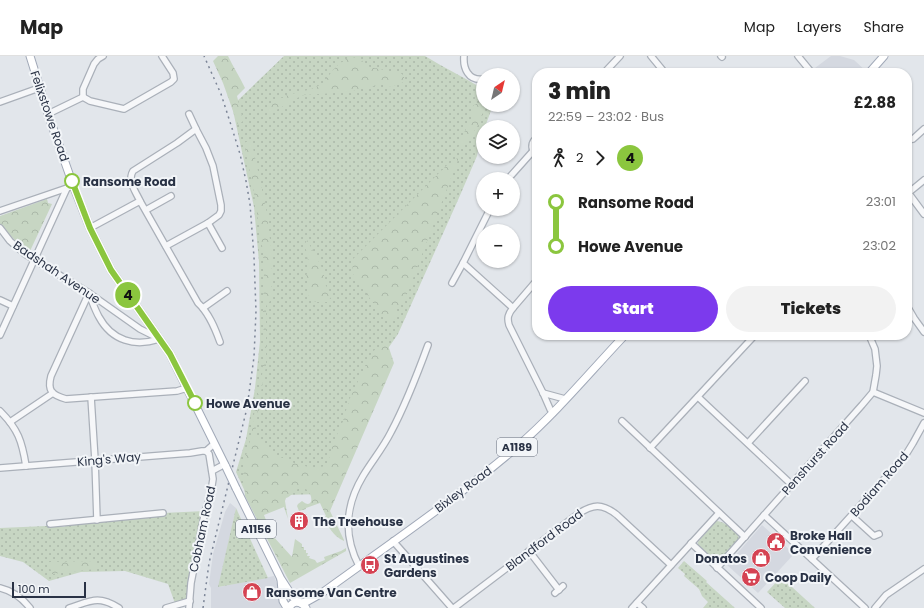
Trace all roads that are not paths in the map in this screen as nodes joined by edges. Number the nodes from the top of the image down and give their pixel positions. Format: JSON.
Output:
{"nodes":[{"id":1,"x":30,"y":56,"type":"edge"},
{"id":2,"x":103,"y":56,"type":"edge"},
{"id":3,"x":162,"y":56,"type":"edge"},
{"id":4,"x":464,"y":56,"type":"edge"},
{"id":5,"x":620,"y":56,"type":"edge"},
{"id":6,"x":651,"y":56,"type":"edge"},
{"id":7,"x":798,"y":56,"type":"edge"},
{"id":8,"x":884,"y":56,"type":"edge"},
{"id":9,"x":609,"y":68,"type":"edge"},
{"id":10,"x":661,"y":68,"type":"edge"},
{"id":11,"x":808,"y":68,"type":"edge"},
{"id":12,"x":873,"y":68,"type":"edge"},
{"id":13,"x":476,"y":78,"type":"edge"},
{"id":14,"x":39,"y":88,"type":"junction"},
{"id":15,"x":83,"y":98,"type":"junction"},
{"id":16,"x":0,"y":102,"type":"edge"},
{"id":17,"x":48,"y":114,"type":"junction"},
{"id":18,"x":189,"y":114,"type":"dead end"},
{"id":19,"x":196,"y":129,"type":"junction"},
{"id":20,"x":924,"y":129,"type":"edge"},
{"id":21,"x":912,"y":139,"type":"edge"},
{"id":22,"x":532,"y":154,"type":"edge"},
{"id":23,"x":515,"y":172,"type":"edge"},
{"id":24,"x":924,"y":180,"type":"edge"},
{"id":25,"x":70,"y":187,"type":"junction"},
{"id":26,"x":912,"y":189,"type":"edge"},
{"id":27,"x":171,"y":196,"type":"dead end"},
{"id":28,"x":912,"y":199,"type":"edge"},
{"id":29,"x":140,"y":201,"type":"junction"},
{"id":30,"x":146,"y":210,"type":"junction"},
{"id":31,"x":0,"y":211,"type":"edge"},
{"id":32,"x":924,"y":214,"type":"edge"},
{"id":33,"x":486,"y":216,"type":"edge"},
{"id":34,"x":208,"y":223,"type":"junction"},
{"id":35,"x":0,"y":228,"type":"edge"},
{"id":36,"x":90,"y":228,"type":"junction"},
{"id":37,"x":166,"y":246,"type":"junction"},
{"id":38,"x":222,"y":248,"type":"dead end"},
{"id":39,"x":34,"y":259,"type":"junction"},
{"id":40,"x":463,"y":263,"type":"junction"},
{"id":41,"x":452,"y":283,"type":"dead end"},
{"id":42,"x":532,"y":286,"type":"edge"},
{"id":43,"x":227,"y":291,"type":"dead end"},
{"id":44,"x":89,"y":293,"type":"junction"},
{"id":45,"x":0,"y":300,"type":"edge"},
{"id":46,"x":13,"y":306,"type":"junction"},
{"id":47,"x":203,"y":308,"type":"junction"},
{"id":48,"x":512,"y":308,"type":"junction"},
{"id":49,"x":912,"y":315,"type":"edge"},
{"id":50,"x":924,"y":332,"type":"edge"},
{"id":51,"x":0,"y":335,"type":"edge"},
{"id":52,"x":159,"y":339,"type":"junction"},
{"id":53,"x":620,"y":340,"type":"edge"},
{"id":54,"x":750,"y":340,"type":"edge"},
{"id":55,"x":871,"y":340,"type":"edge"},
{"id":56,"x":220,"y":342,"type":"dead end"},
{"id":57,"x":428,"y":345,"type":"dead end"},
{"id":58,"x":805,"y":381,"type":"dead end"},
{"id":59,"x":187,"y":388,"type":"junction"},
{"id":60,"x":873,"y":392,"type":"junction"},
{"id":61,"x":53,"y":393,"type":"junction"},
{"id":62,"x":543,"y":393,"type":"junction"},
{"id":63,"x":91,"y":397,"type":"junction"},
{"id":64,"x":698,"y":397,"type":"junction"},
{"id":65,"x":566,"y":399,"type":"junction"},
{"id":66,"x":0,"y":411,"type":"edge"},
{"id":67,"x":553,"y":413,"type":"junction"},
{"id":68,"x":924,"y":413,"type":"edge"},
{"id":69,"x":622,"y":421,"type":"dead end"},
{"id":70,"x":10,"y":422,"type":"junction"},
{"id":71,"x":924,"y":423,"type":"edge"},
{"id":72,"x":748,"y":443,"type":"junction"},
{"id":73,"x":214,"y":444,"type":"junction"},
{"id":74,"x":650,"y":448,"type":"junction"},
{"id":75,"x":206,"y":451,"type":"junction"},
{"id":76,"x":95,"y":460,"type":"junction"},
{"id":77,"x":26,"y":466,"type":"junction"},
{"id":78,"x":225,"y":466,"type":"junction"},
{"id":79,"x":0,"y":468,"type":"edge"},
{"id":80,"x":212,"y":471,"type":"junction"},
{"id":81,"x":791,"y":484,"type":"junction"},
{"id":82,"x":163,"y":513,"type":"dead end"},
{"id":83,"x":719,"y":513,"type":"junction"},
{"id":84,"x":764,"y":515,"type":"junction"},
{"id":85,"x":852,"y":516,"type":"junction"},
{"id":86,"x":97,"y":520,"type":"junction"},
{"id":87,"x":50,"y":524,"type":"dead end"},
{"id":88,"x":876,"y":536,"type":"dead end"},
{"id":89,"x":745,"y":537,"type":"junction"},
{"id":90,"x":393,"y":541,"type":"junction"},
{"id":91,"x":691,"y":543,"type":"junction"},
{"id":92,"x":530,"y":551,"type":"junction"},
{"id":93,"x":812,"y":559,"type":"junction"},
{"id":94,"x":671,"y":565,"type":"junction"},
{"id":95,"x":359,"y":566,"type":"junction"},
{"id":96,"x":717,"y":568,"type":"junction"},
{"id":97,"x":924,"y":569,"type":"edge"},
{"id":98,"x":280,"y":579,"type":"junction"},
{"id":99,"x":0,"y":588,"type":"edge"},
{"id":100,"x":559,"y":590,"type":"dead end"},
{"id":101,"x":190,"y":601,"type":"junction"},
{"id":102,"x":637,"y":603,"type":"junction"},
{"id":103,"x":304,"y":605,"type":"edge"},
{"id":104,"x":30,"y":608,"type":"edge"},
{"id":105,"x":69,"y":608,"type":"edge"},
{"id":106,"x":119,"y":608,"type":"edge"},
{"id":107,"x":166,"y":608,"type":"edge"},
{"id":108,"x":189,"y":608,"type":"edge"},
{"id":109,"x":288,"y":608,"type":"edge"},
{"id":110,"x":453,"y":608,"type":"edge"},
{"id":111,"x":632,"y":608,"type":"edge"},
{"id":112,"x":643,"y":608,"type":"edge"},
{"id":113,"x":761,"y":608,"type":"edge"},
{"id":114,"x":865,"y":608,"type":"edge"},
{"id":115,"x":875,"y":608,"type":"edge"}],
"edges":[{"from":1,"to":14,"type":"main road","name":"Felixstowe Road","number":"A1156"},
{"from":2,"to":15,"type":"street"},
{"from":3,"to":15,"type":"street"},
{"from":4,"to":13,"type":"street"},
{"from":5,"to":9,"type":"street"},
{"from":6,"to":10,"type":"street"},
{"from":7,"to":11,"type":"street"},
{"from":8,"to":12,"type":"main road"},
{"from":14,"to":16,"type":"street"},
{"from":14,"to":17,"type":"main road","name":"Felixstowe Road","number":"A1156"},
{"from":15,"to":17,"type":"street"},
{"from":17,"to":25,"type":"main road","name":"Felixstowe Road","number":"A1156"},
{"from":18,"to":19,"type":"street"},
{"from":19,"to":29,"type":"street"},
{"from":19,"to":34,"type":"street"},
{"from":20,"to":21,"type":"street"},
{"from":22,"to":23,"type":"street"},
{"from":24,"to":26,"type":"street"},
{"from":25,"to":31,"type":"street"},
{"from":25,"to":36,"type":"main road","name":"Felixstowe Road","number":"A1156"},
{"from":25,"to":39,"type":"street"},
{"from":27,"to":30,"type":"street"},
{"from":28,"to":32,"type":"street"},
{"from":29,"to":30,"type":"street"},
{"from":29,"to":36,"type":"street"},
{"from":30,"to":37,"type":"street"},
{"from":33,"to":40,"type":"street"},
{"from":34,"to":37,"type":"street"},
{"from":34,"to":38,"type":"street"},
{"from":35,"to":39,"type":"street","name":"Badshah Avenue"},
{"from":36,"to":52,"type":"main road","name":"Felixstowe Road","number":"A1156"},
{"from":37,"to":47,"type":"street"},
{"from":39,"to":44,"type":"street","name":"Badshah Avenue"},
{"from":39,"to":46,"type":"street"},
{"from":40,"to":41,"type":"street"},
{"from":40,"to":48,"type":"street"},
{"from":42,"to":48,"type":"street"},
{"from":43,"to":47,"type":"street"},
{"from":44,"to":52,"type":"street","name":"Badshah Avenue"},
{"from":44,"to":52,"type":"street"},
{"from":44,"to":61,"type":"street"},
{"from":45,"to":46,"type":"street"},
{"from":46,"to":51,"type":"street"},
{"from":47,"to":56,"type":"street"},
{"from":48,"to":62,"type":"street"},
{"from":49,"to":50,"type":"street"},
{"from":52,"to":59,"type":"main road","name":"Felixstowe Road","number":"A1156"},
{"from":53,"to":65,"type":"main road","name":"Bixley Road","number":"A1189"},
{"from":54,"to":64,"type":"street"},
{"from":55,"to":60,"type":"street","name":"Penshurst Road"},
{"from":57,"to":95,"type":"street"},
{"from":58,"to":72,"type":"street"},
{"from":59,"to":63,"type":"street"},
{"from":59,"to":73,"type":"main road","name":"Felixstowe Road","number":"A1156"},
{"from":60,"to":68,"type":"street"},
{"from":60,"to":81,"type":"street","name":"Penshurst Road"},
{"from":61,"to":63,"type":"street"},
{"from":61,"to":70,"type":"street"},
{"from":62,"to":65,"type":"street"},
{"from":62,"to":67,"type":"street"},
{"from":63,"to":76,"type":"street"},
{"from":64,"to":72,"type":"street"},
{"from":64,"to":74,"type":"street"},
{"from":65,"to":67,"type":"main road","name":"Bixley Road","number":"A1189"},
{"from":66,"to":70,"type":"street"},
{"from":67,"to":90,"type":"main road","name":"Bixley Road","number":"A1189"},
{"from":69,"to":74,"type":"street"},
{"from":70,"to":77,"type":"street"},
{"from":71,"to":85,"type":"street","name":"Bodiam Road"},
{"from":72,"to":81,"type":"street"},
{"from":73,"to":75,"type":"street"},
{"from":73,"to":78,"type":"main road","name":"Felixstowe Road","number":"A1156"},
{"from":74,"to":83,"type":"street"},
{"from":75,"to":76,"type":"street","name":"King's Way"},
{"from":75,"to":80,"type":"street","name":"Cobham Road"},
{"from":76,"to":77,"type":"street","name":"King's Way"},
{"from":76,"to":86,"type":"street"},
{"from":77,"to":79,"type":"street","name":"King's Way"},
{"from":78,"to":80,"type":"street"},
{"from":78,"to":98,"type":"main road","name":"Felixstowe Road","number":"A1156","bridge":true},
{"from":80,"to":101,"type":"street","name":"Cobham Road"},
{"from":81,"to":84,"type":"street","name":"Penshurst Road"},
{"from":82,"to":86,"type":"street"},
{"from":83,"to":89,"type":"street"},
{"from":83,"to":91,"type":"street"},
{"from":84,"to":89,"type":"street","name":"Penshurst Road"},
{"from":84,"to":93,"type":"street"},
{"from":85,"to":88,"type":"street"},
{"from":85,"to":93,"type":"street","name":"Bodiam Road"},
{"from":86,"to":87,"type":"street"},
{"from":89,"to":96,"type":"street","name":"Penshurst Road"},
{"from":90,"to":95,"type":"main road","name":"Bixley Road","number":"A1189"},
{"from":90,"to":110,"type":"street"},
{"from":91,"to":94,"type":"street"},
{"from":91,"to":96,"type":"street"},
{"from":92,"to":94,"type":"street","name":"Blandford Road"},
{"from":92,"to":100,"type":"street"},
{"from":92,"to":110,"type":"street","name":"Blandford Road"},
{"from":93,"to":114,"type":"street"},
{"from":94,"to":102,"type":"street"},
{"from":95,"to":103,"type":"main road","name":"Bixley Road","number":"A1189"},
{"from":96,"to":113,"type":"street"},
{"from":97,"to":115,"type":"street"},
{"from":98,"to":103,"type":"main road","name":"Felixstowe Road","number":"A1156"},
{"from":98,"to":109,"type":"main road","name":"Felixstowe Road","number":"A1156"},
{"from":99,"to":104,"type":"street"},
{"from":101,"to":107,"type":"street"},
{"from":101,"to":108,"type":"street","name":"Cobham Road"},
{"from":102,"to":111,"type":"street"},
{"from":102,"to":112,"type":"street"},
{"from":103,"to":109,"type":"main road","name":"Bixley Road"},
{"from":105,"to":106,"type":"street"}]}
